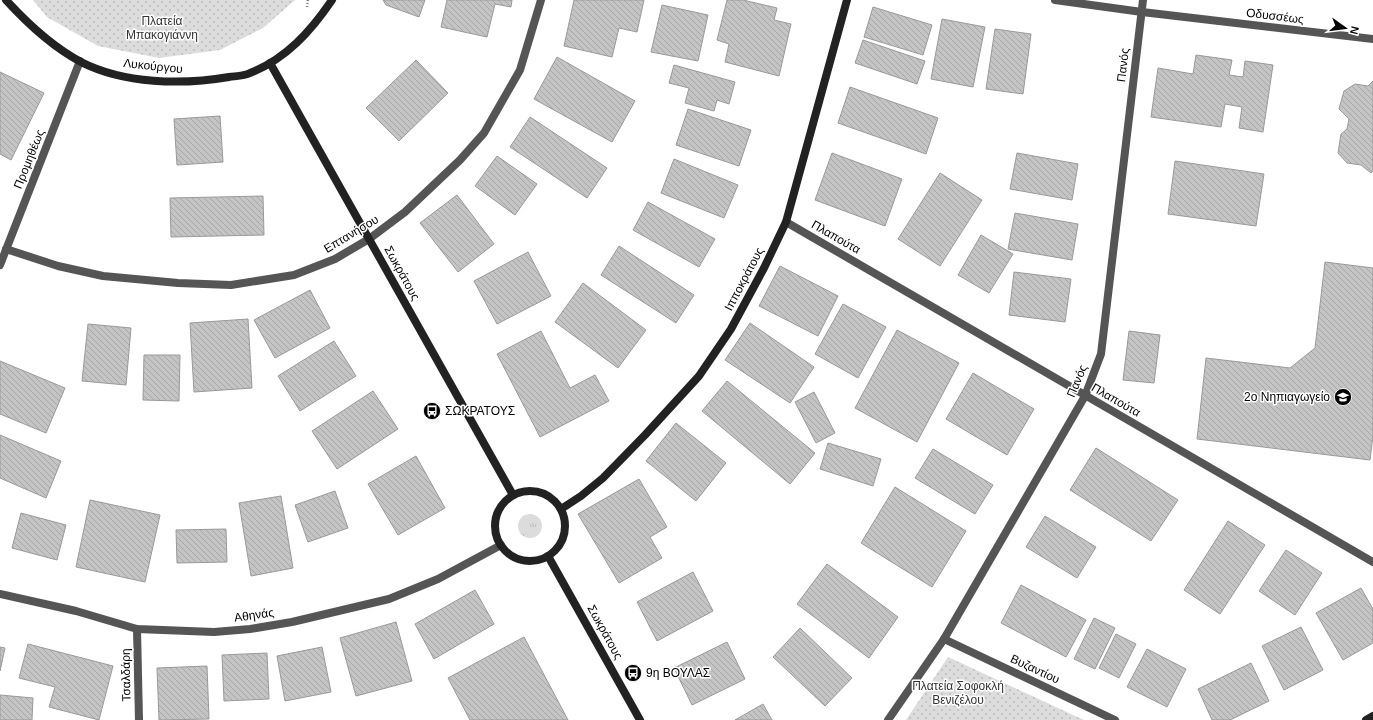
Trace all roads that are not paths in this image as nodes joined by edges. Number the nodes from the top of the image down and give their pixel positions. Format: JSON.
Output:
{"nodes":[{"id":1,"x":6,"y":0,"type":"edge"},
{"id":2,"x":332,"y":0,"type":"edge"},
{"id":3,"x":541,"y":0,"type":"edge"},
{"id":4,"x":847,"y":0,"type":"edge"},
{"id":5,"x":1055,"y":0,"type":"edge"},
{"id":6,"x":1143,"y":0,"type":"edge"},
{"id":7,"x":1142,"y":12,"type":"junction"},
{"id":8,"x":1373,"y":39,"type":"edge"},
{"id":9,"x":80,"y":61,"type":"junction"},
{"id":10,"x":270,"y":63,"type":"junction"},
{"id":11,"x":786,"y":222,"type":"junction"},
{"id":12,"x":369,"y":239,"type":"junction"},
{"id":13,"x":6,"y":249,"type":"junction"},
{"id":14,"x":0,"y":265,"type":"edge"},
{"id":15,"x":1085,"y":396,"type":"junction"},
{"id":16,"x":513,"y":495,"type":"junction"},
{"id":17,"x":561,"y":509,"type":"junction"},
{"id":18,"x":500,"y":545,"type":"junction"},
{"id":19,"x":548,"y":556,"type":"junction"},
{"id":20,"x":1373,"y":562,"type":"edge"},
{"id":21,"x":0,"y":594,"type":"edge"},
{"id":22,"x":137,"y":629,"type":"junction"},
{"id":23,"x":944,"y":639,"type":"junction"},
{"id":24,"x":1373,"y":716,"type":"edge"},
{"id":25,"x":139,"y":720,"type":"edge"},
{"id":26,"x":640,"y":720,"type":"edge"},
{"id":27,"x":888,"y":720,"type":"edge"},
{"id":28,"x":1115,"y":720,"type":"edge"},
{"id":29,"x":1366,"y":720,"type":"edge"}],
"edges":[{"from":1,"to":9,"type":"street","name":"Λυκούργου"},
{"from":2,"to":10,"type":"street","name":"Λυκούργου"},
{"from":3,"to":12,"type":"street","name":"Επτανήσου"},
{"from":4,"to":11,"type":"street","name":"Ιπποκράτους"},
{"from":5,"to":7,"type":"street","name":"Οδυσσέως"},
{"from":6,"to":7,"type":"street","name":"Πανός"},
{"from":7,"to":8,"type":"street","name":"Οδυσσέως"},
{"from":7,"to":15,"type":"street","name":"Πανός"},
{"from":9,"to":10,"type":"street","name":"Λυκούργου"},
{"from":9,"to":13,"type":"street","name":"Προμηθέως"},
{"from":10,"to":12,"type":"street","name":"Σωκράτους"},
{"from":11,"to":15,"type":"street","name":"Πλαπούτα"},
{"from":11,"to":17,"type":"street","name":"Ιπποκράτους"},
{"from":12,"to":13,"type":"street","name":"Επτανήσου"},
{"from":12,"to":16,"type":"street","name":"Σωκράτους"},
{"from":13,"to":14,"type":"street","name":"Προμηθέως"},
{"from":15,"to":20,"type":"street","name":"Πλαπούτα"},
{"from":15,"to":23,"type":"street","name":"Πανός"},
{"from":16,"to":17,"type":"street"},
{"from":16,"to":18,"type":"street"},
{"from":17,"to":19,"type":"street"},
{"from":18,"to":19,"type":"street"},
{"from":18,"to":22,"type":"street","name":"Αθηνάς"},
{"from":19,"to":26,"type":"street","name":"Σωκράτους"},
{"from":21,"to":22,"type":"street","name":"Αθηνάς"},
{"from":22,"to":25,"type":"street","name":"Τσαλδάρη"},
{"from":23,"to":27,"type":"street","name":"Πανός"},
{"from":23,"to":28,"type":"street","name":"Βυζαντίου"},
{"from":24,"to":29,"type":"street"}]}
